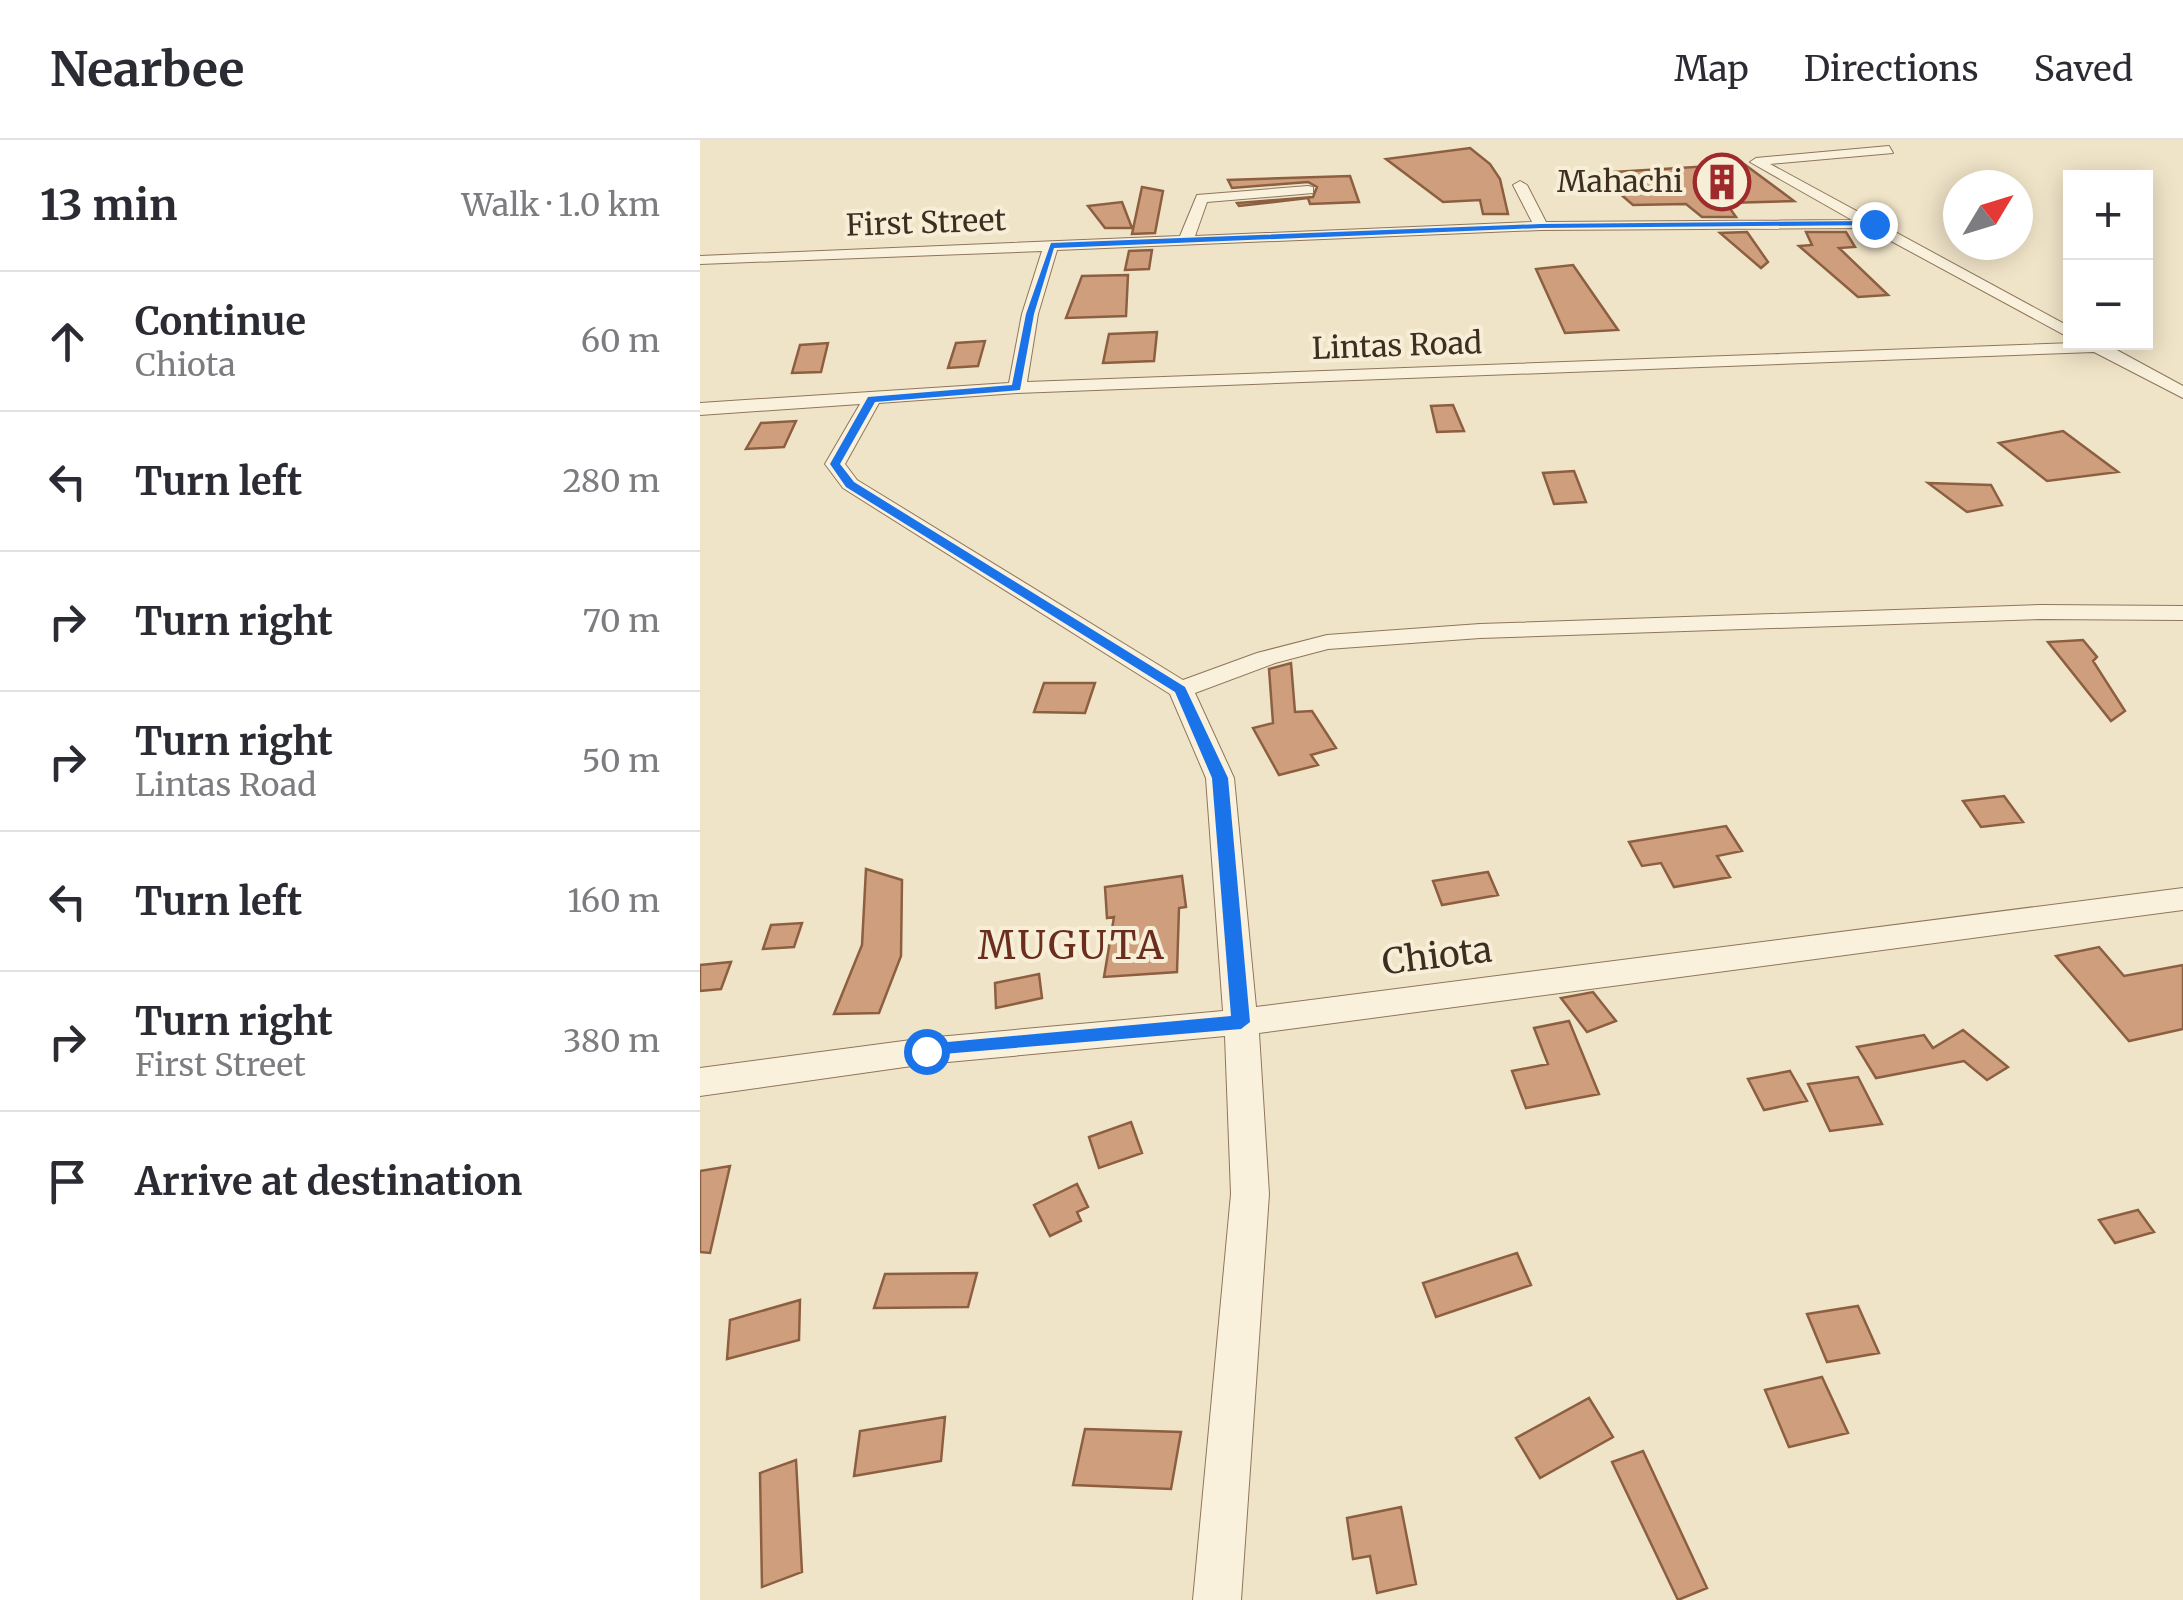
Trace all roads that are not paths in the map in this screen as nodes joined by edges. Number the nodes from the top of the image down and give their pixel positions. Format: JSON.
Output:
{"nodes":[{"id":1,"x":1889,"y":150,"type":"dead end"},
{"id":2,"x":1520,"y":185,"type":"dead end"},
{"id":3,"x":1308,"y":190,"type":"dead end"},
{"id":4,"x":1874,"y":224,"type":"junction"},
{"id":5,"x":1541,"y":226,"type":"junction"},
{"id":6,"x":1186,"y":240,"type":"junction"},
{"id":7,"x":1051,"y":246,"type":"junction"},
{"id":8,"x":700,"y":260,"type":"edge"},
{"id":9,"x":2063,"y":329,"type":"edge"},
{"id":10,"x":2063,"y":346,"type":"edge"},
{"id":11,"x":2101,"y":350,"type":"edge"},
{"id":12,"x":1016,"y":388,"type":"junction"},
{"id":13,"x":2183,"y":393,"type":"edge"},
{"id":14,"x":872,"y":399,"type":"junction"},
{"id":15,"x":700,"y":409,"type":"edge"},
{"id":16,"x":2183,"y":613,"type":"edge"},
{"id":17,"x":1180,"y":690,"type":"junction"},
{"id":18,"x":2183,"y":899,"type":"edge"},
{"id":19,"x":1241,"y":1022,"type":"junction"},
{"id":20,"x":700,"y":1082,"type":"edge"},
{"id":21,"x":1217,"y":1600,"type":"edge"}],
"edges":[{"from":1,"to":4,"type":"street"},
{"from":2,"to":5,"type":"street"},
{"from":3,"to":6,"type":"street"},
{"from":4,"to":5,"type":"street","name":"First Street"},
{"from":4,"to":9,"type":"street"},
{"from":5,"to":6,"type":"street","name":"First Street"},
{"from":6,"to":7,"type":"street","name":"First Street"},
{"from":7,"to":8,"type":"street","name":"First Street"},
{"from":7,"to":12,"type":"street"},
{"from":10,"to":12,"type":"street","name":"Lintas Road"},
{"from":11,"to":13,"type":"street"},
{"from":12,"to":14,"type":"street","name":"Lintas Road"},
{"from":14,"to":15,"type":"street","name":"Lintas Road"},
{"from":14,"to":17,"type":"street"},
{"from":16,"to":17,"type":"street"},
{"from":17,"to":19,"type":"street"},
{"from":18,"to":19,"type":"street","name":"Chiota"},
{"from":19,"to":20,"type":"street","name":"Chiota"},
{"from":19,"to":21,"type":"street"}]}
